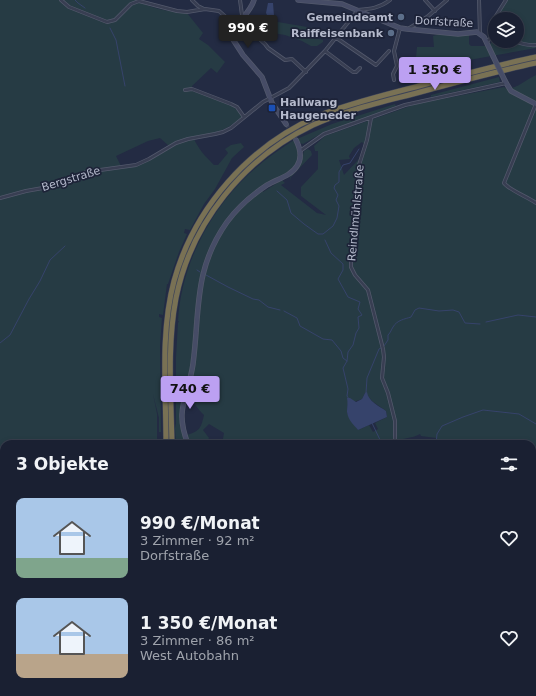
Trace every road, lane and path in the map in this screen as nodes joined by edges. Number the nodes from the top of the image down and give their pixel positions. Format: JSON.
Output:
{"nodes":[{"id":1,"x":61,"y":0,"type":"edge"},
{"id":2,"x":139,"y":0,"type":"edge"},
{"id":3,"x":192,"y":0,"type":"edge"},
{"id":4,"x":240,"y":0,"type":"edge"},
{"id":5,"x":254,"y":0,"type":"edge"},
{"id":6,"x":299,"y":0,"type":"edge"},
{"id":7,"x":390,"y":0,"type":"edge"},
{"id":8,"x":425,"y":0,"type":"edge"},
{"id":9,"x":447,"y":0,"type":"edge"},
{"id":10,"x":479,"y":0,"type":"edge"},
{"id":11,"x":506,"y":0,"type":"edge"},
{"id":12,"x":205,"y":9,"type":"junction"},
{"id":13,"x":358,"y":10,"type":"junction"},
{"id":14,"x":435,"y":11,"type":"junction"},
{"id":15,"x":498,"y":12,"type":"edge"},
{"id":16,"x":244,"y":17,"type":"junction"},
{"id":17,"x":236,"y":26,"type":"junction"},
{"id":18,"x":400,"y":28,"type":"junction"},
{"id":19,"x":407,"y":29,"type":"junction"},
{"id":20,"x":480,"y":34,"type":"junction"},
{"id":21,"x":255,"y":35,"type":"dead end"},
{"id":22,"x":335,"y":37,"type":"junction"},
{"id":23,"x":487,"y":41,"type":"joint"},
{"id":24,"x":524,"y":44,"type":"edge"},
{"id":25,"x":536,"y":44,"type":"edge"},
{"id":26,"x":325,"y":51,"type":"junction"},
{"id":27,"x":389,"y":51,"type":"dead end"},
{"id":28,"x":536,"y":57,"type":"edge"},
{"id":29,"x":536,"y":63,"type":"edge"},
{"id":30,"x":360,"y":68,"type":"dead end"},
{"id":31,"x":306,"y":72,"type":"junction"},
{"id":32,"x":394,"y":80,"type":"dead end"},
{"id":33,"x":505,"y":82,"type":"junction"},
{"id":34,"x":185,"y":90,"type":"dead end"},
{"id":35,"x":270,"y":99,"type":"junction"},
{"id":36,"x":536,"y":104,"type":"edge"},
{"id":37,"x":244,"y":117,"type":"junction"},
{"id":38,"x":371,"y":118,"type":"junction"},
{"id":39,"x":286,"y":124,"type":"tunnel mouth"},
{"id":40,"x":296,"y":140,"type":"tunnel mouth"},
{"id":41,"x":300,"y":150,"type":"junction"},
{"id":42,"x":0,"y":198,"type":"edge"},
{"id":43,"x":536,"y":203,"type":"edge"},
{"id":44,"x":166,"y":440,"type":"edge"},
{"id":45,"x":172,"y":440,"type":"edge"},
{"id":46,"x":186,"y":440,"type":"edge"},
{"id":47,"x":395,"y":440,"type":"edge"}],
"edges":[{"from":1,"to":2,"type":"street"},
{"from":2,"to":12,"type":"street"},
{"from":3,"to":12,"type":"street"},
{"from":4,"to":16,"type":"street"},
{"from":5,"to":16,"type":"street"},
{"from":6,"to":13,"type":"street","name":"Dorfstraße"},
{"from":7,"to":13,"type":"street"},
{"from":8,"to":14,"type":"street"},
{"from":9,"to":14,"type":"street"},
{"from":10,"to":20,"type":"street"},
{"from":11,"to":15,"type":"street"},
{"from":12,"to":17,"type":"street"},
{"from":13,"to":18,"type":"street","name":"Dorfstraße"},
{"from":13,"to":22,"type":"street","name":"Bergstraße"},
{"from":14,"to":19,"type":"street"},
{"from":16,"to":17,"type":"street"},
{"from":17,"to":35,"type":"street"},
{"from":18,"to":19,"type":"street","name":"Dorfstraße"},
{"from":18,"to":32,"type":"street","name":"Dorfstraße"},
{"from":19,"to":20,"type":"street","name":"Dorfstraße"},
{"from":20,"to":23,"type":"street","name":"Dorfstraße"},
{"from":21,"to":31,"type":"street"},
{"from":22,"to":26,"type":"street","name":"Bergstraße"},
{"from":22,"to":27,"type":"street"},
{"from":23,"to":33,"type":"street","name":"Dorfstraße","bridge":true},
{"from":24,"to":25,"type":"street"},
{"from":26,"to":30,"type":"street"},
{"from":26,"to":31,"type":"street","name":"Bergstraße"},
{"from":28,"to":44,"type":"highway"},
{"from":29,"to":45,"type":"highway"},
{"from":31,"to":35,"type":"street","name":"Bergstraße"},
{"from":33,"to":36,"type":"street"},
{"from":33,"to":38,"type":"street"},
{"from":34,"to":37,"type":"street"},
{"from":35,"to":37,"type":"street","name":"Bergstraße"},
{"from":35,"to":39,"type":"street"},
{"from":36,"to":43,"type":"street"},
{"from":37,"to":42,"type":"street","name":"Bergstraße"},
{"from":38,"to":41,"type":"street"},
{"from":38,"to":47,"type":"street","name":"Reindlmühlstraße"},
{"from":40,"to":41,"type":"street"},
{"from":41,"to":46,"type":"street"}]}
